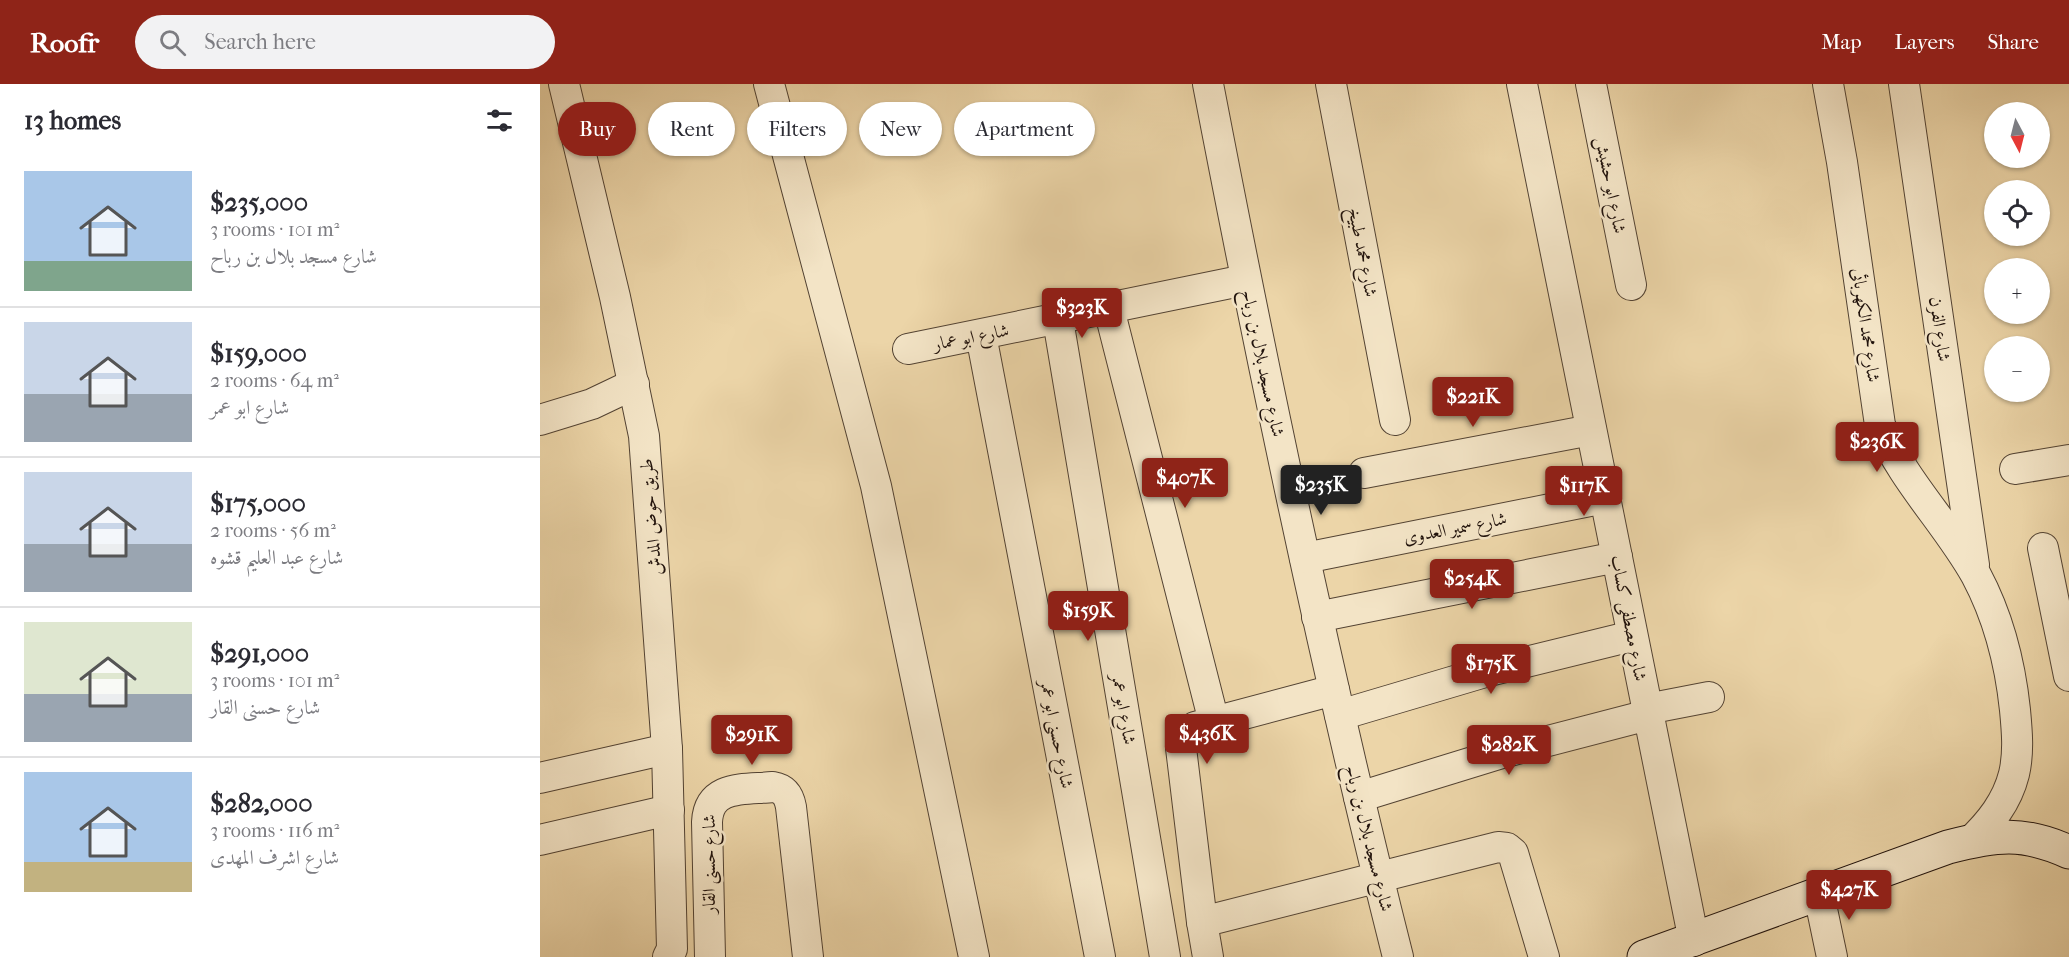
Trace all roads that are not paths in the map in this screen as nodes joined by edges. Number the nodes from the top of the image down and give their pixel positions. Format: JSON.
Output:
{"nodes":[{"id":1,"x":564,"y":84,"type":"edge"},
{"id":2,"x":769,"y":84,"type":"edge"},
{"id":3,"x":1208,"y":84,"type":"edge"},
{"id":4,"x":1331,"y":84,"type":"edge"},
{"id":5,"x":1522,"y":84,"type":"edge"},
{"id":6,"x":1591,"y":84,"type":"edge"},
{"id":7,"x":1828,"y":84,"type":"edge"},
{"id":8,"x":1904,"y":84,"type":"edge"},
{"id":9,"x":1245,"y":280,"type":"junction"},
{"id":10,"x":1631,"y":285,"type":"dead end"},
{"id":11,"x":1109,"y":309,"type":"junction"},
{"id":12,"x":1058,"y":320,"type":"junction"},
{"id":13,"x":981,"y":335,"type":"junction"},
{"id":14,"x":908,"y":349,"type":"dead end"},
{"id":15,"x":634,"y":384,"type":"junction"},
{"id":16,"x":540,"y":420,"type":"edge"},
{"id":17,"x":1395,"y":420,"type":"dead end"},
{"id":18,"x":1591,"y":430,"type":"junction"},
{"id":19,"x":2069,"y":460,"type":"edge"},
{"id":20,"x":2015,"y":469,"type":"dead end"},
{"id":21,"x":1364,"y":473,"type":"dead end"},
{"id":22,"x":1605,"y":498,"type":"junction"},
{"id":23,"x":2043,"y":548,"type":"dead end"},
{"id":24,"x":1617,"y":557,"type":"junction"},
{"id":25,"x":1305,"y":558,"type":"junction"},
{"id":26,"x":1976,"y":574,"type":"junction"},
{"id":27,"x":1317,"y":617,"type":"junction"},
{"id":28,"x":1632,"y":636,"type":"junction"},
{"id":29,"x":2069,"y":676,"type":"edge"},
{"id":30,"x":1709,"y":697,"type":"dead end"},
{"id":31,"x":1337,"y":702,"type":"junction"},
{"id":32,"x":1648,"y":712,"type":"junction"},
{"id":33,"x":1214,"y":722,"type":"junction"},
{"id":34,"x":668,"y":749,"type":"junction"},
{"id":35,"x":540,"y":778,"type":"edge"},
{"id":36,"x":1359,"y":797,"type":"junction"},
{"id":37,"x":669,"y":810,"type":"junction"},
{"id":38,"x":540,"y":840,"type":"edge"},
{"id":39,"x":1970,"y":842,"type":"junction"},
{"id":40,"x":2069,"y":852,"type":"edge"},
{"id":41,"x":1378,"y":878,"type":"junction"},
{"id":42,"x":1819,"y":895,"type":"junction"},
{"id":43,"x":1202,"y":921,"type":"junction"},
{"id":44,"x":1694,"y":941,"type":"junction"},
{"id":45,"x":668,"y":957,"type":"edge"},
{"id":46,"x":710,"y":957,"type":"edge"},
{"id":47,"x":808,"y":957,"type":"edge"},
{"id":48,"x":974,"y":957,"type":"edge"},
{"id":49,"x":1100,"y":957,"type":"edge"},
{"id":50,"x":1165,"y":957,"type":"edge"},
{"id":51,"x":1208,"y":957,"type":"edge"},
{"id":52,"x":1398,"y":957,"type":"edge"},
{"id":53,"x":1544,"y":957,"type":"edge"},
{"id":54,"x":1644,"y":957,"type":"edge"},
{"id":55,"x":1833,"y":957,"type":"edge"}],
"edges":[{"from":1,"to":15,"type":"street","name":"طريق حوض المدش"},
{"from":2,"to":48,"type":"street"},
{"from":3,"to":9,"type":"street","name":"شارع مسجد بلال بن رباح"},
{"from":4,"to":17,"type":"street","name":"شارع محمد طبيخ"},
{"from":5,"to":18,"type":"street","name":"شارع مصطفى كساب"},
{"from":6,"to":10,"type":"street","name":"شارع ابو حشيش"},
{"from":7,"to":26,"type":"street","name":"شارع محمد الكهربائى"},
{"from":8,"to":26,"type":"street","name":"شارع الفرن"},
{"from":9,"to":11,"type":"street","name":"شارع ابو عمار"},
{"from":9,"to":25,"type":"street","name":"شارع مسجد بلال بن رباح"},
{"from":11,"to":12,"type":"street","name":"شارع ابو عمار"},
{"from":11,"to":33,"type":"street"},
{"from":12,"to":13,"type":"street","name":"شارع ابو عمار"},
{"from":12,"to":50,"type":"street","name":"شارع ابو عمر"},
{"from":13,"to":14,"type":"street","name":"شارع ابو عمار"},
{"from":13,"to":49,"type":"street","name":"شارع حسنى ابو عمر"},
{"from":15,"to":16,"type":"street"},
{"from":15,"to":34,"type":"street","name":"طريق حوض المدش"},
{"from":18,"to":21,"type":"street"},
{"from":18,"to":22,"type":"street","name":"شارع مصطفى كساب"},
{"from":19,"to":20,"type":"street"},
{"from":22,"to":24,"type":"street","name":"شارع مصطفى كساب"},
{"from":22,"to":25,"type":"street","name":"شارع سمير العدوى"},
{"from":23,"to":29,"type":"street"},
{"from":24,"to":27,"type":"street"},
{"from":24,"to":28,"type":"street","name":"شارع مصطفى كساب"},
{"from":25,"to":27,"type":"street","name":"شارع مسجد بلال بن رباح"},
{"from":26,"to":39,"type":"street","name":"شارع محمد الكهربائى"},
{"from":27,"to":31,"type":"street","name":"شارع مسجد بلال بن رباح"},
{"from":28,"to":31,"type":"street"},
{"from":28,"to":32,"type":"street","name":"شارع مصطفى كساب"},
{"from":30,"to":32,"type":"street"},
{"from":31,"to":33,"type":"street"},
{"from":31,"to":36,"type":"street","name":"شارع مسجد بلال بن رباح"},
{"from":32,"to":36,"type":"street"},
{"from":32,"to":44,"type":"street","name":"شارع مصطفى كساب"},
{"from":33,"to":43,"type":"street"},
{"from":34,"to":35,"type":"street"},
{"from":34,"to":37,"type":"street","name":"طريق حوض المدش"},
{"from":36,"to":41,"type":"street","name":"شارع مسجد بلال بن رباح"},
{"from":37,"to":38,"type":"street"},
{"from":37,"to":45,"type":"street","name":"طريق حوض المدش"},
{"from":39,"to":40,"type":"main road"},
{"from":39,"to":42,"type":"main road"},
{"from":41,"to":43,"type":"street"},
{"from":41,"to":52,"type":"street","name":"شارع مسجد بلال بن رباح"},
{"from":41,"to":53,"type":"street"},
{"from":42,"to":44,"type":"main road"},
{"from":42,"to":55,"type":"street"},
{"from":43,"to":51,"type":"street"},
{"from":44,"to":54,"type":"main road"},
{"from":46,"to":47,"type":"street","name":"شارع حسنى القار"}]}
